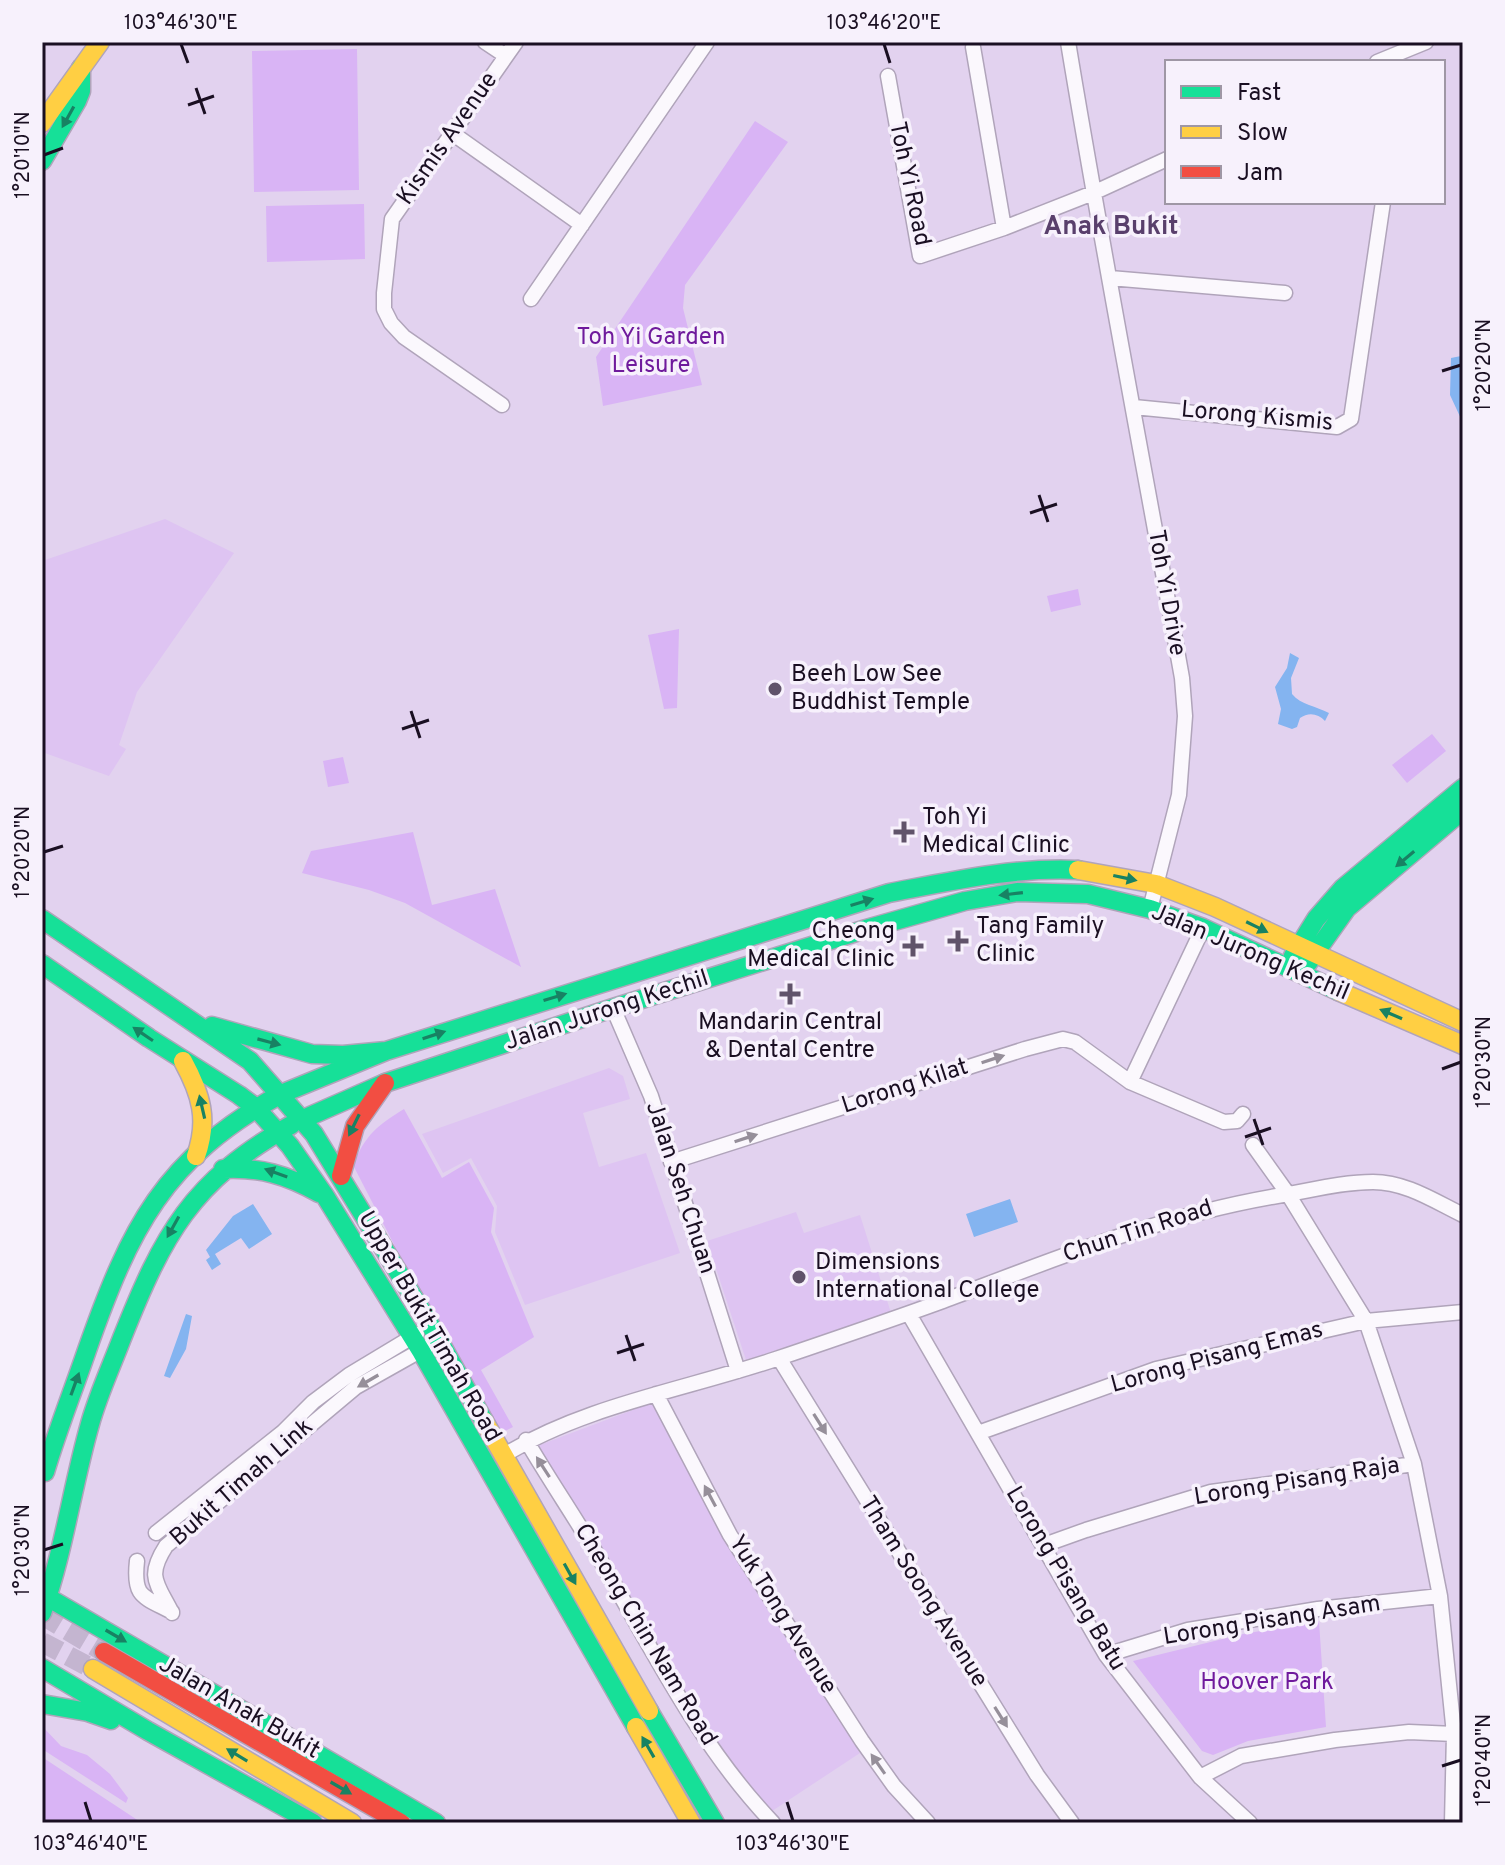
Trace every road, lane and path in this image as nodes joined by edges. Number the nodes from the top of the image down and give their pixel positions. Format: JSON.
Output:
{"nodes":[{"id":1,"x":100,"y":42,"type":"edge"},
{"id":2,"x":485,"y":42,"type":"edge"},
{"id":3,"x":516,"y":42,"type":"edge"},
{"id":4,"x":707,"y":42,"type":"edge"},
{"id":5,"x":1068,"y":42,"type":"edge"},
{"id":6,"x":1426,"y":42,"type":"edge"},
{"id":7,"x":973,"y":47,"type":"dead end"},
{"id":8,"x":1402,"y":52,"type":"edge"},
{"id":9,"x":506,"y":56,"type":"junction"},
{"id":10,"x":1382,"y":60,"type":"edge"},
{"id":11,"x":81,"y":68,"type":"junction"},
{"id":12,"x":888,"y":76,"type":"dead end"},
{"id":13,"x":42,"y":123,"type":"edge"},
{"id":14,"x":452,"y":133,"type":"junction"},
{"id":15,"x":1165,"y":160,"type":"edge"},
{"id":16,"x":42,"y":161,"type":"edge"},
{"id":17,"x":1093,"y":193,"type":"junction"},
{"id":18,"x":1383,"y":204,"type":"edge"},
{"id":19,"x":582,"y":225,"type":"junction"},
{"id":20,"x":1004,"y":228,"type":"junction"},
{"id":21,"x":1110,"y":278,"type":"junction"},
{"id":22,"x":1285,"y":293,"type":"dead end"},
{"id":23,"x":531,"y":299,"type":"dead end"},
{"id":24,"x":502,"y":405,"type":"dead end"},
{"id":25,"x":1134,"y":407,"type":"junction"},
{"id":26,"x":1463,"y":788,"type":"edge"},
{"id":27,"x":1463,"y":810,"type":"edge"},
{"id":28,"x":1156,"y":884,"type":"junction"},
{"id":29,"x":1150,"y":909,"type":"junction"},
{"id":30,"x":42,"y":919,"type":"edge"},
{"id":31,"x":1203,"y":928,"type":"junction"},
{"id":32,"x":1306,"y":951,"type":"junction"},
{"id":33,"x":42,"y":964,"type":"edge"},
{"id":34,"x":1293,"y":972,"type":"junction"},
{"id":35,"x":613,"y":1008,"type":"junction"},
{"id":36,"x":194,"y":1021,"type":"junction"},
{"id":37,"x":1463,"y":1022,"type":"edge"},
{"id":38,"x":1463,"y":1045,"type":"edge"},
{"id":39,"x":386,"y":1051,"type":"junction"},
{"id":40,"x":183,"y":1060,"type":"junction"},
{"id":41,"x":1130,"y":1082,"type":"junction"},
{"id":42,"x":385,"y":1083,"type":"junction"},
{"id":43,"x":281,"y":1094,"type":"junction"},
{"id":44,"x":255,"y":1107,"type":"junction"},
{"id":45,"x":1243,"y":1114,"type":"dead end"},
{"id":46,"x":301,"y":1120,"type":"junction"},
{"id":47,"x":278,"y":1131,"type":"junction"},
{"id":48,"x":1253,"y":1145,"type":"dead end"},
{"id":49,"x":196,"y":1156,"type":"junction"},
{"id":50,"x":671,"y":1162,"type":"junction"},
{"id":51,"x":223,"y":1169,"type":"junction"},
{"id":52,"x":341,"y":1176,"type":"junction"},
{"id":53,"x":1288,"y":1194,"type":"junction"},
{"id":54,"x":325,"y":1196,"type":"junction"},
{"id":55,"x":1463,"y":1215,"type":"edge"},
{"id":56,"x":1463,"y":1312,"type":"edge"},
{"id":57,"x":909,"y":1314,"type":"junction"},
{"id":58,"x":1366,"y":1321,"type":"junction"},
{"id":59,"x":435,"y":1333,"type":"junction"},
{"id":60,"x":416,"y":1344,"type":"junction"},
{"id":61,"x":779,"y":1358,"type":"junction"},
{"id":62,"x":738,"y":1371,"type":"junction"},
{"id":63,"x":656,"y":1394,"type":"junction"},
{"id":64,"x":978,"y":1433,"type":"junction"},
{"id":65,"x":526,"y":1440,"type":"junction"},
{"id":66,"x":503,"y":1456,"type":"junction"},
{"id":67,"x":45,"y":1463,"type":"edge"},
{"id":68,"x":1414,"y":1464,"type":"junction"},
{"id":69,"x":42,"y":1482,"type":"edge"},
{"id":70,"x":156,"y":1533,"type":"dead end"},
{"id":71,"x":1044,"y":1545,"type":"junction"},
{"id":72,"x":137,"y":1561,"type":"dead end"},
{"id":73,"x":1440,"y":1596,"type":"junction"},
{"id":74,"x":44,"y":1601,"type":"edge"},
{"id":75,"x":104,"y":1652,"type":"tunnel mouth"},
{"id":76,"x":1106,"y":1655,"type":"junction"},
{"id":77,"x":42,"y":1668,"type":"edge"},
{"id":78,"x":93,"y":1669,"type":"tunnel mouth"},
{"id":79,"x":42,"y":1704,"type":"edge"},
{"id":80,"x":148,"y":1731,"type":"junction"},
{"id":81,"x":1454,"y":1734,"type":"junction"},
{"id":82,"x":1200,"y":1777,"type":"junction"},
{"id":83,"x":313,"y":1823,"type":"edge"},
{"id":84,"x":352,"y":1823,"type":"edge"},
{"id":85,"x":401,"y":1823,"type":"edge"},
{"id":86,"x":436,"y":1823,"type":"edge"},
{"id":87,"x":691,"y":1823,"type":"edge"},
{"id":88,"x":715,"y":1823,"type":"edge"},
{"id":89,"x":773,"y":1823,"type":"edge"},
{"id":90,"x":928,"y":1823,"type":"edge"},
{"id":91,"x":1072,"y":1823,"type":"edge"},
{"id":92,"x":1250,"y":1823,"type":"edge"},
{"id":93,"x":1452,"y":1823,"type":"edge"}],
"edges":[{"from":1,"to":11,"type":"main road"},
{"from":2,"to":9,"type":"street","name":"Kismis Avenue"},
{"from":3,"to":9,"type":"street","name":"Kismis Avenue"},
{"from":4,"to":19,"type":"street"},
{"from":5,"to":17,"type":"street","name":"Toh Yi Drive"},
{"from":6,"to":8,"type":"street"},
{"from":7,"to":20,"type":"street"},
{"from":8,"to":10,"type":"street"},
{"from":9,"to":14,"type":"street","name":"Kismis Avenue"},
{"from":11,"to":13,"type":"main road"},
{"from":11,"to":16,"type":"main road","one_way":true},
{"from":12,"to":20,"type":"street","name":"Toh Yi Road"},
{"from":14,"to":19,"type":"street"},
{"from":14,"to":24,"type":"street","name":"Kismis Avenue"},
{"from":15,"to":17,"type":"street","name":"Toh Yi Road"},
{"from":17,"to":20,"type":"street","name":"Toh Yi Road"},
{"from":17,"to":21,"type":"street","name":"Toh Yi Drive"},
{"from":18,"to":25,"type":"street","name":"Lorong Kismis"},
{"from":19,"to":23,"type":"street"},
{"from":21,"to":22,"type":"street"},
{"from":21,"to":25,"type":"street","name":"Toh Yi Drive"},
{"from":25,"to":28,"type":"street","name":"Toh Yi Drive"},
{"from":26,"to":32,"type":"main road"},
{"from":27,"to":32,"type":"main road","one_way":true},
{"from":28,"to":29,"type":"street","name":"Toh Yi Drive"},
{"from":28,"to":32,"type":"main road","name":"Jalan Jurong Kechil","one_way":true},
{"from":39,"to":28,"type":"main road","name":"Jalan Jurong Kechil","one_way":true},
{"from":29,"to":31,"type":"main road","name":"Jalan Jurong Kechil"},
{"from":29,"to":35,"type":"main road","name":"Jalan Jurong Kechil","one_way":true},
{"from":30,"to":36,"type":"main road","name":"Upper Bukit Timah Road"},
{"from":31,"to":34,"type":"main road","name":"Jalan Jurong Kechil"},
{"from":31,"to":41,"type":"street"},
{"from":32,"to":34,"type":"main road"},
{"from":32,"to":37,"type":"main road","name":"Jalan Jurong Kechil"},
{"from":40,"to":33,"type":"main road","name":"Upper Bukit Timah Road","one_way":true},
{"from":38,"to":34,"type":"main road","name":"Jalan Jurong Kechil","one_way":true},
{"from":35,"to":42,"type":"main road","name":"Jalan Jurong Kechil"},
{"from":35,"to":50,"type":"street","name":"Jalan Seh Chuan"},
{"from":36,"to":39,"type":"main road","one_way":true},
{"from":36,"to":43,"type":"main road","name":"Upper Bukit Timah Road"},
{"from":39,"to":43,"type":"main road","name":"Jalan Jurong Kechil"},
{"from":40,"to":44,"type":"main road","name":"Upper Bukit Timah Road"},
{"from":49,"to":40,"type":"main road","one_way":true},
{"from":41,"to":45,"type":"street","name":"Lorong Kilat"},
{"from":50,"to":41,"type":"street","name":"Lorong Kilat","one_way":true},
{"from":42,"to":46,"type":"main road","name":"Jalan Jurong Kechil"},
{"from":42,"to":52,"type":"main road","one_way":true},
{"from":43,"to":44,"type":"main road","name":"Jalan Jurong Kechil"},
{"from":43,"to":46,"type":"main road","name":"Upper Bukit Timah Road"},
{"from":44,"to":47,"type":"main road","name":"Upper Bukit Timah Road"},
{"from":44,"to":49,"type":"main road","name":"Jalan Jurong Kechil"},
{"from":46,"to":47,"type":"main road","name":"Jalan Jurong Kechil"},
{"from":46,"to":52,"type":"main road","name":"Upper Bukit Timah Road"},
{"from":47,"to":51,"type":"main road","name":"Jalan Jurong Kechil"},
{"from":47,"to":54,"type":"main road","name":"Upper Bukit Timah Road"},
{"from":48,"to":53,"type":"street"},
{"from":67,"to":49,"type":"main road","name":"Jalan Jurong Kechil","one_way":true},
{"from":50,"to":62,"type":"street","name":"Jalan Seh Chuan"},
{"from":54,"to":51,"type":"main road","one_way":true},
{"from":51,"to":74,"type":"main road","name":"Jalan Jurong Kechil","one_way":true},
{"from":52,"to":59,"type":"main road","name":"Upper Bukit Timah Road"},
{"from":53,"to":55,"type":"street","name":"Chun Tin Road"},
{"from":53,"to":57,"type":"street","name":"Chun Tin Road"},
{"from":53,"to":58,"type":"street"},
{"from":54,"to":60,"type":"main road","name":"Upper Bukit Timah Road"},
{"from":56,"to":58,"type":"street","name":"Lorong Pisang Emas"},
{"from":57,"to":61,"type":"street","name":"Chun Tin Road"},
{"from":57,"to":64,"type":"street","name":"Lorong Pisang Batu"},
{"from":58,"to":64,"type":"street","name":"Lorong Pisang Emas"},
{"from":58,"to":68,"type":"street"},
{"from":59,"to":60,"type":"street","name":"Bukit Timah Link"},
{"from":59,"to":66,"type":"main road","name":"Upper Bukit Timah Road"},
{"from":60,"to":70,"type":"street","name":"Bukit Timah Link"},
{"from":60,"to":72,"type":"street","name":"Bukit Timah Link","one_way":true},
{"from":87,"to":60,"type":"main road","name":"Upper Bukit Timah Road","one_way":true},
{"from":61,"to":62,"type":"street","name":"Chun Tin Road"},
{"from":61,"to":91,"type":"street","name":"Tham Soong Avenue","one_way":true},
{"from":62,"to":63,"type":"street","name":"Chun Tin Road"},
{"from":63,"to":65,"type":"street","name":"Chun Tin Road"},
{"from":90,"to":63,"type":"street","name":"Yuk Tong Avenue","one_way":true},
{"from":64,"to":71,"type":"street","name":"Lorong Pisang Batu"},
{"from":65,"to":66,"type":"street","name":"Chun Tin Road"},
{"from":89,"to":65,"type":"street","name":"Cheong Chin Nam Road","one_way":true},
{"from":66,"to":88,"type":"main road","name":"Upper Bukit Timah Road","one_way":true},
{"from":67,"to":69,"type":"main road","name":"Jalan Jurong Kechil"},
{"from":68,"to":71,"type":"street","name":"Lorong Pisang Raja"},
{"from":68,"to":73,"type":"street"},
{"from":71,"to":76,"type":"street","name":"Lorong Pisang Batu"},
{"from":73,"to":76,"type":"street","name":"Lorong Pisang Asam"},
{"from":73,"to":81,"type":"street"},
{"from":74,"to":86,"type":"main road","name":"Jalan Anak Bukit","one_way":true},
{"from":75,"to":85,"type":"main road","name":"Jalan Anak Bukit","one_way":true},
{"from":76,"to":82,"type":"street","name":"Lorong Pisang Batu"},
{"from":77,"to":80,"type":"main road"},
{"from":84,"to":78,"type":"main road","name":"Jalan Anak Bukit","one_way":true},
{"from":79,"to":80,"type":"main road"},
{"from":80,"to":83,"type":"main road"},
{"from":81,"to":82,"type":"street"},
{"from":81,"to":93,"type":"street"},
{"from":82,"to":92,"type":"street","name":"Lorong Pisang Batu"}]}
